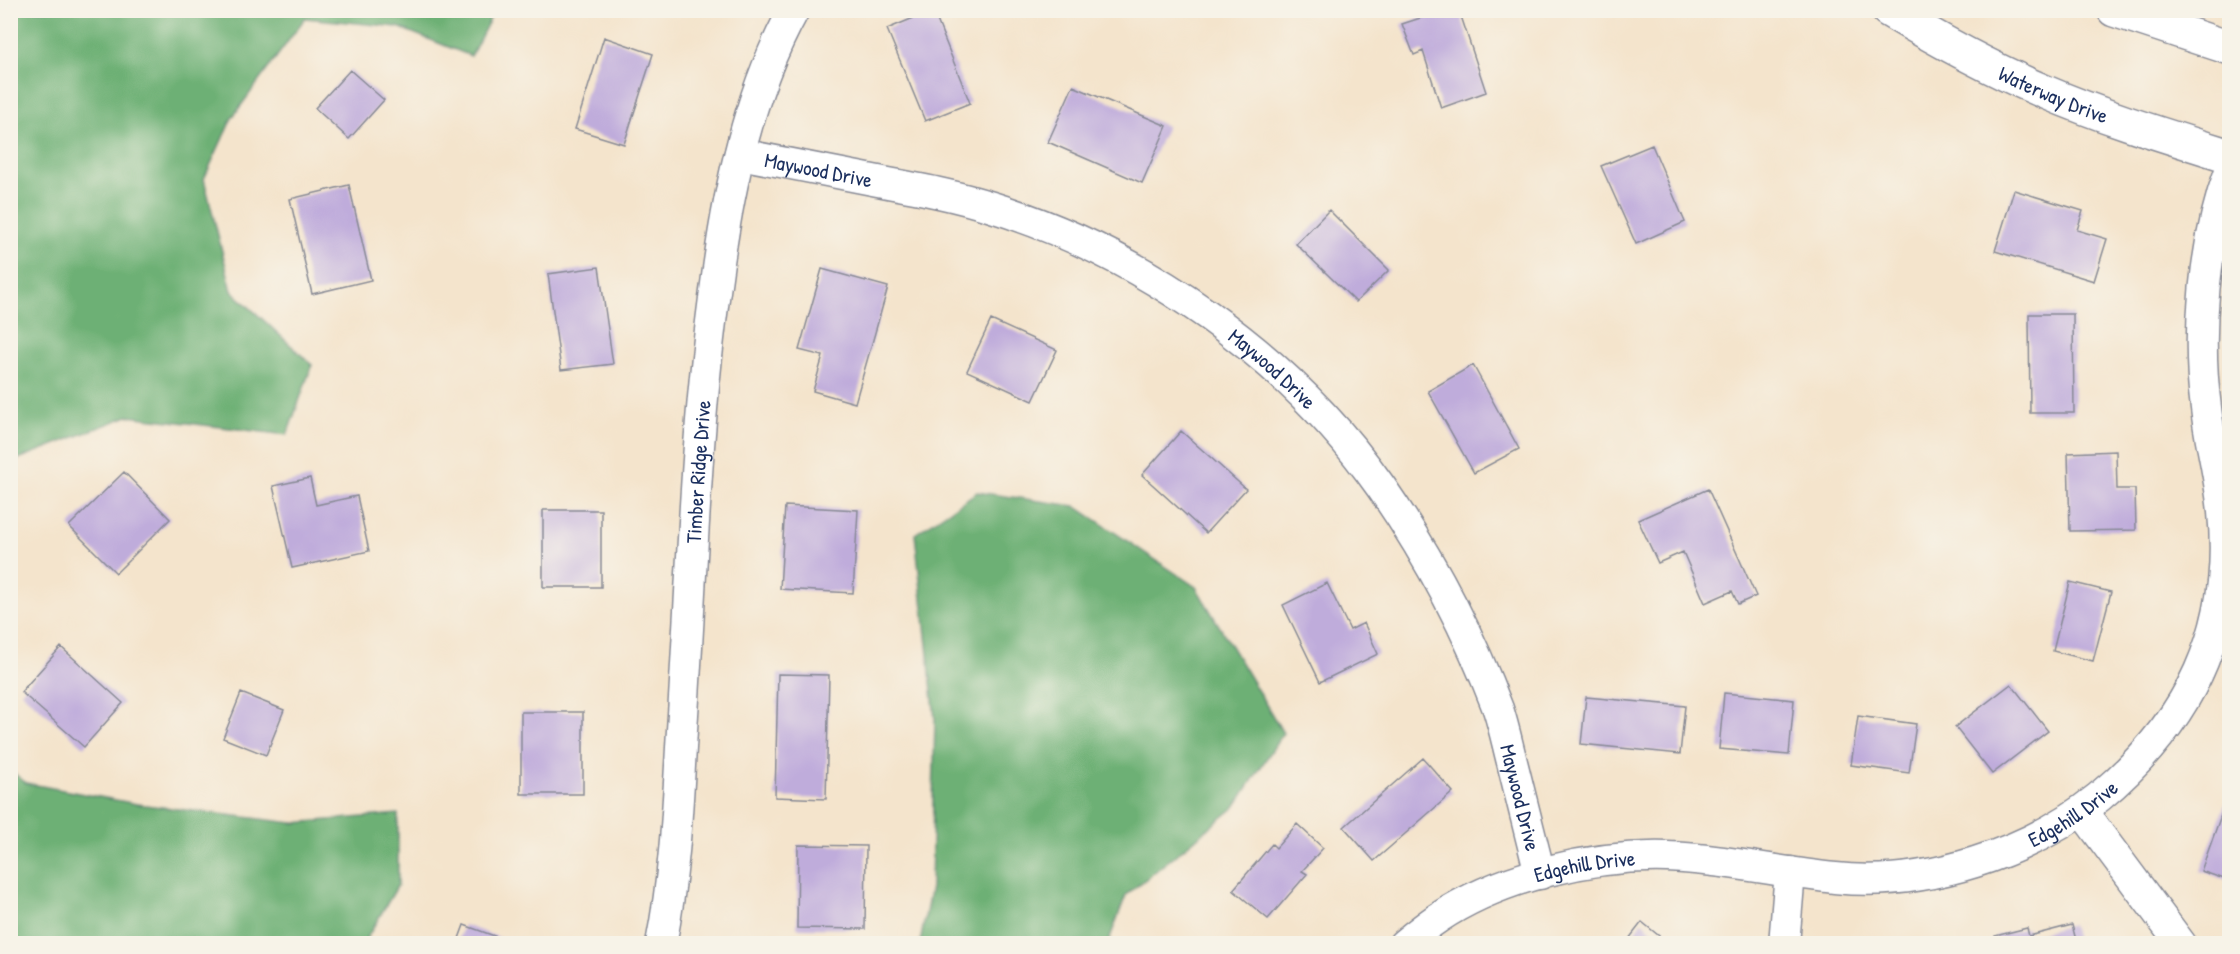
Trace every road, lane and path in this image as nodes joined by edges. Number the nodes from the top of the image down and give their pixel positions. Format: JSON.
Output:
{"nodes":[{"id":1,"x":794,"y":10,"type":"edge"},
{"id":2,"x":1888,"y":10,"type":"edge"},
{"id":3,"x":2114,"y":10,"type":"edge"},
{"id":4,"x":2229,"y":48,"type":"edge"},
{"id":5,"x":740,"y":154,"type":"junction"},
{"id":6,"x":2229,"y":156,"type":"edge"},
{"id":7,"x":2229,"y":171,"type":"edge"},
{"id":8,"x":2082,"y":811,"type":"junction"},
{"id":9,"x":1790,"y":873,"type":"junction"},
{"id":10,"x":1540,"y":874,"type":"junction"},
{"id":11,"x":661,"y":944,"type":"edge"},
{"id":12,"x":1404,"y":944,"type":"edge"},
{"id":13,"x":1784,"y":944,"type":"edge"},
{"id":14,"x":2181,"y":944,"type":"edge"}],
"edges":[{"from":1,"to":5,"type":"street","name":"Timber Ridge Drive"},
{"from":2,"to":6,"type":"main road","name":"Waterway Drive"},
{"from":3,"to":4,"type":"main road"},
{"from":5,"to":10,"type":"street","name":"Maywood Drive"},
{"from":5,"to":11,"type":"street","name":"Timber Ridge Drive"},
{"from":7,"to":8,"type":"street","name":"Edgehill Drive"},
{"from":8,"to":9,"type":"street","name":"Edgehill Drive"},
{"from":8,"to":14,"type":"street"},
{"from":9,"to":10,"type":"street","name":"Edgehill Drive"},
{"from":9,"to":13,"type":"street"},
{"from":10,"to":12,"type":"street","name":"Edgehill Drive"}]}
